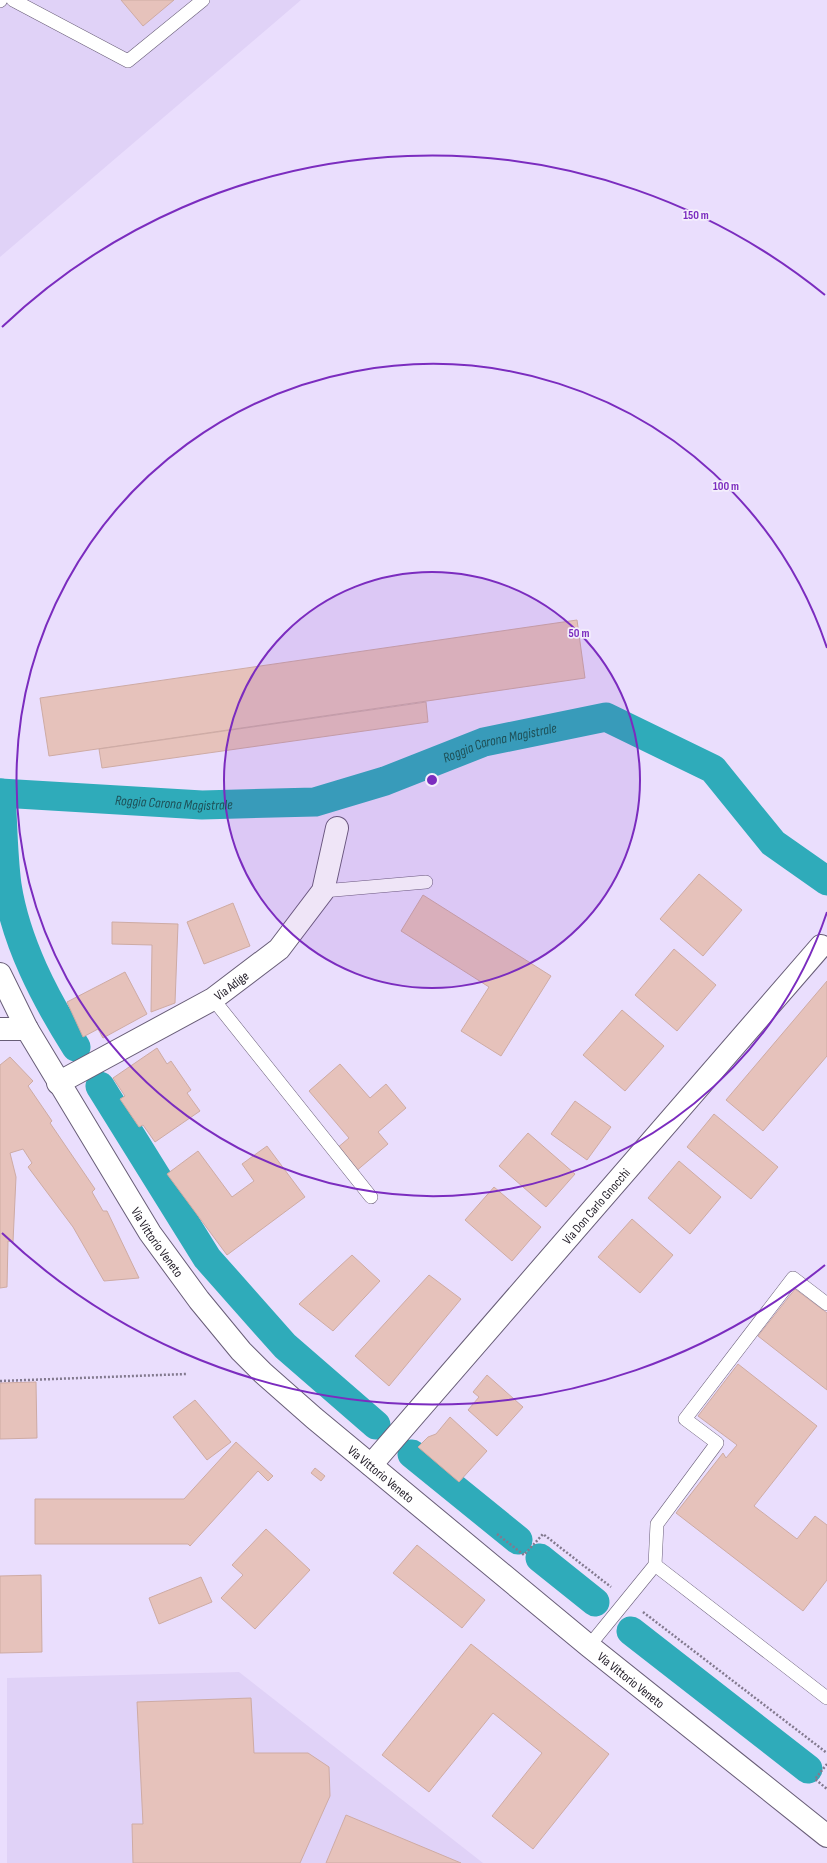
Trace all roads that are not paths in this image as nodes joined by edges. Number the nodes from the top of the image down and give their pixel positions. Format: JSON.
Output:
{"nodes":[{"id":1,"x":13,"y":0,"type":"edge"},
{"id":2,"x":203,"y":0,"type":"edge"},
{"id":3,"x":337,"y":828,"type":"dead end"},
{"id":4,"x":426,"y":882,"type":"dead end"},
{"id":5,"x":323,"y":890,"type":"junction"},
{"id":6,"x":821,"y":946,"type":"dead end"},
{"id":7,"x":0,"y":974,"type":"edge"},
{"id":8,"x":213,"y":999,"type":"junction"},
{"id":9,"x":0,"y":1029,"type":"edge"},
{"id":10,"x":27,"y":1029,"type":"junction"},
{"id":11,"x":58,"y":1083,"type":"junction"},
{"id":12,"x":371,"y":1196,"type":"dead end"},
{"id":13,"x":827,"y":1304,"type":"edge"},
{"id":14,"x":371,"y":1465,"type":"junction"},
{"id":15,"x":655,"y":1565,"type":"junction"},
{"id":16,"x":589,"y":1646,"type":"junction"},
{"id":17,"x":827,"y":1698,"type":"edge"},
{"id":18,"x":827,"y":1836,"type":"edge"}],
"edges":[{"from":1,"to":2,"type":"lane"},
{"from":3,"to":5,"type":"street","name":"Via Adige"},
{"from":4,"to":5,"type":"lane"},
{"from":5,"to":8,"type":"street","name":"Via Adige"},
{"from":6,"to":14,"type":"street","name":"Via Don Carlo Gnocchi"},
{"from":7,"to":10,"type":"street","name":"Via Vittorio Veneto"},
{"from":8,"to":11,"type":"street","name":"Via Adige"},
{"from":8,"to":12,"type":"lane"},
{"from":9,"to":10,"type":"street"},
{"from":10,"to":11,"type":"street","name":"Via Vittorio Veneto"},
{"from":11,"to":14,"type":"street","name":"Via Vittorio Veneto"},
{"from":13,"to":15,"type":"lane"},
{"from":14,"to":16,"type":"street","name":"Via Vittorio Veneto"},
{"from":15,"to":16,"type":"lane"},
{"from":15,"to":17,"type":"lane"},
{"from":16,"to":18,"type":"street","name":"Via Vittorio Veneto"}]}
